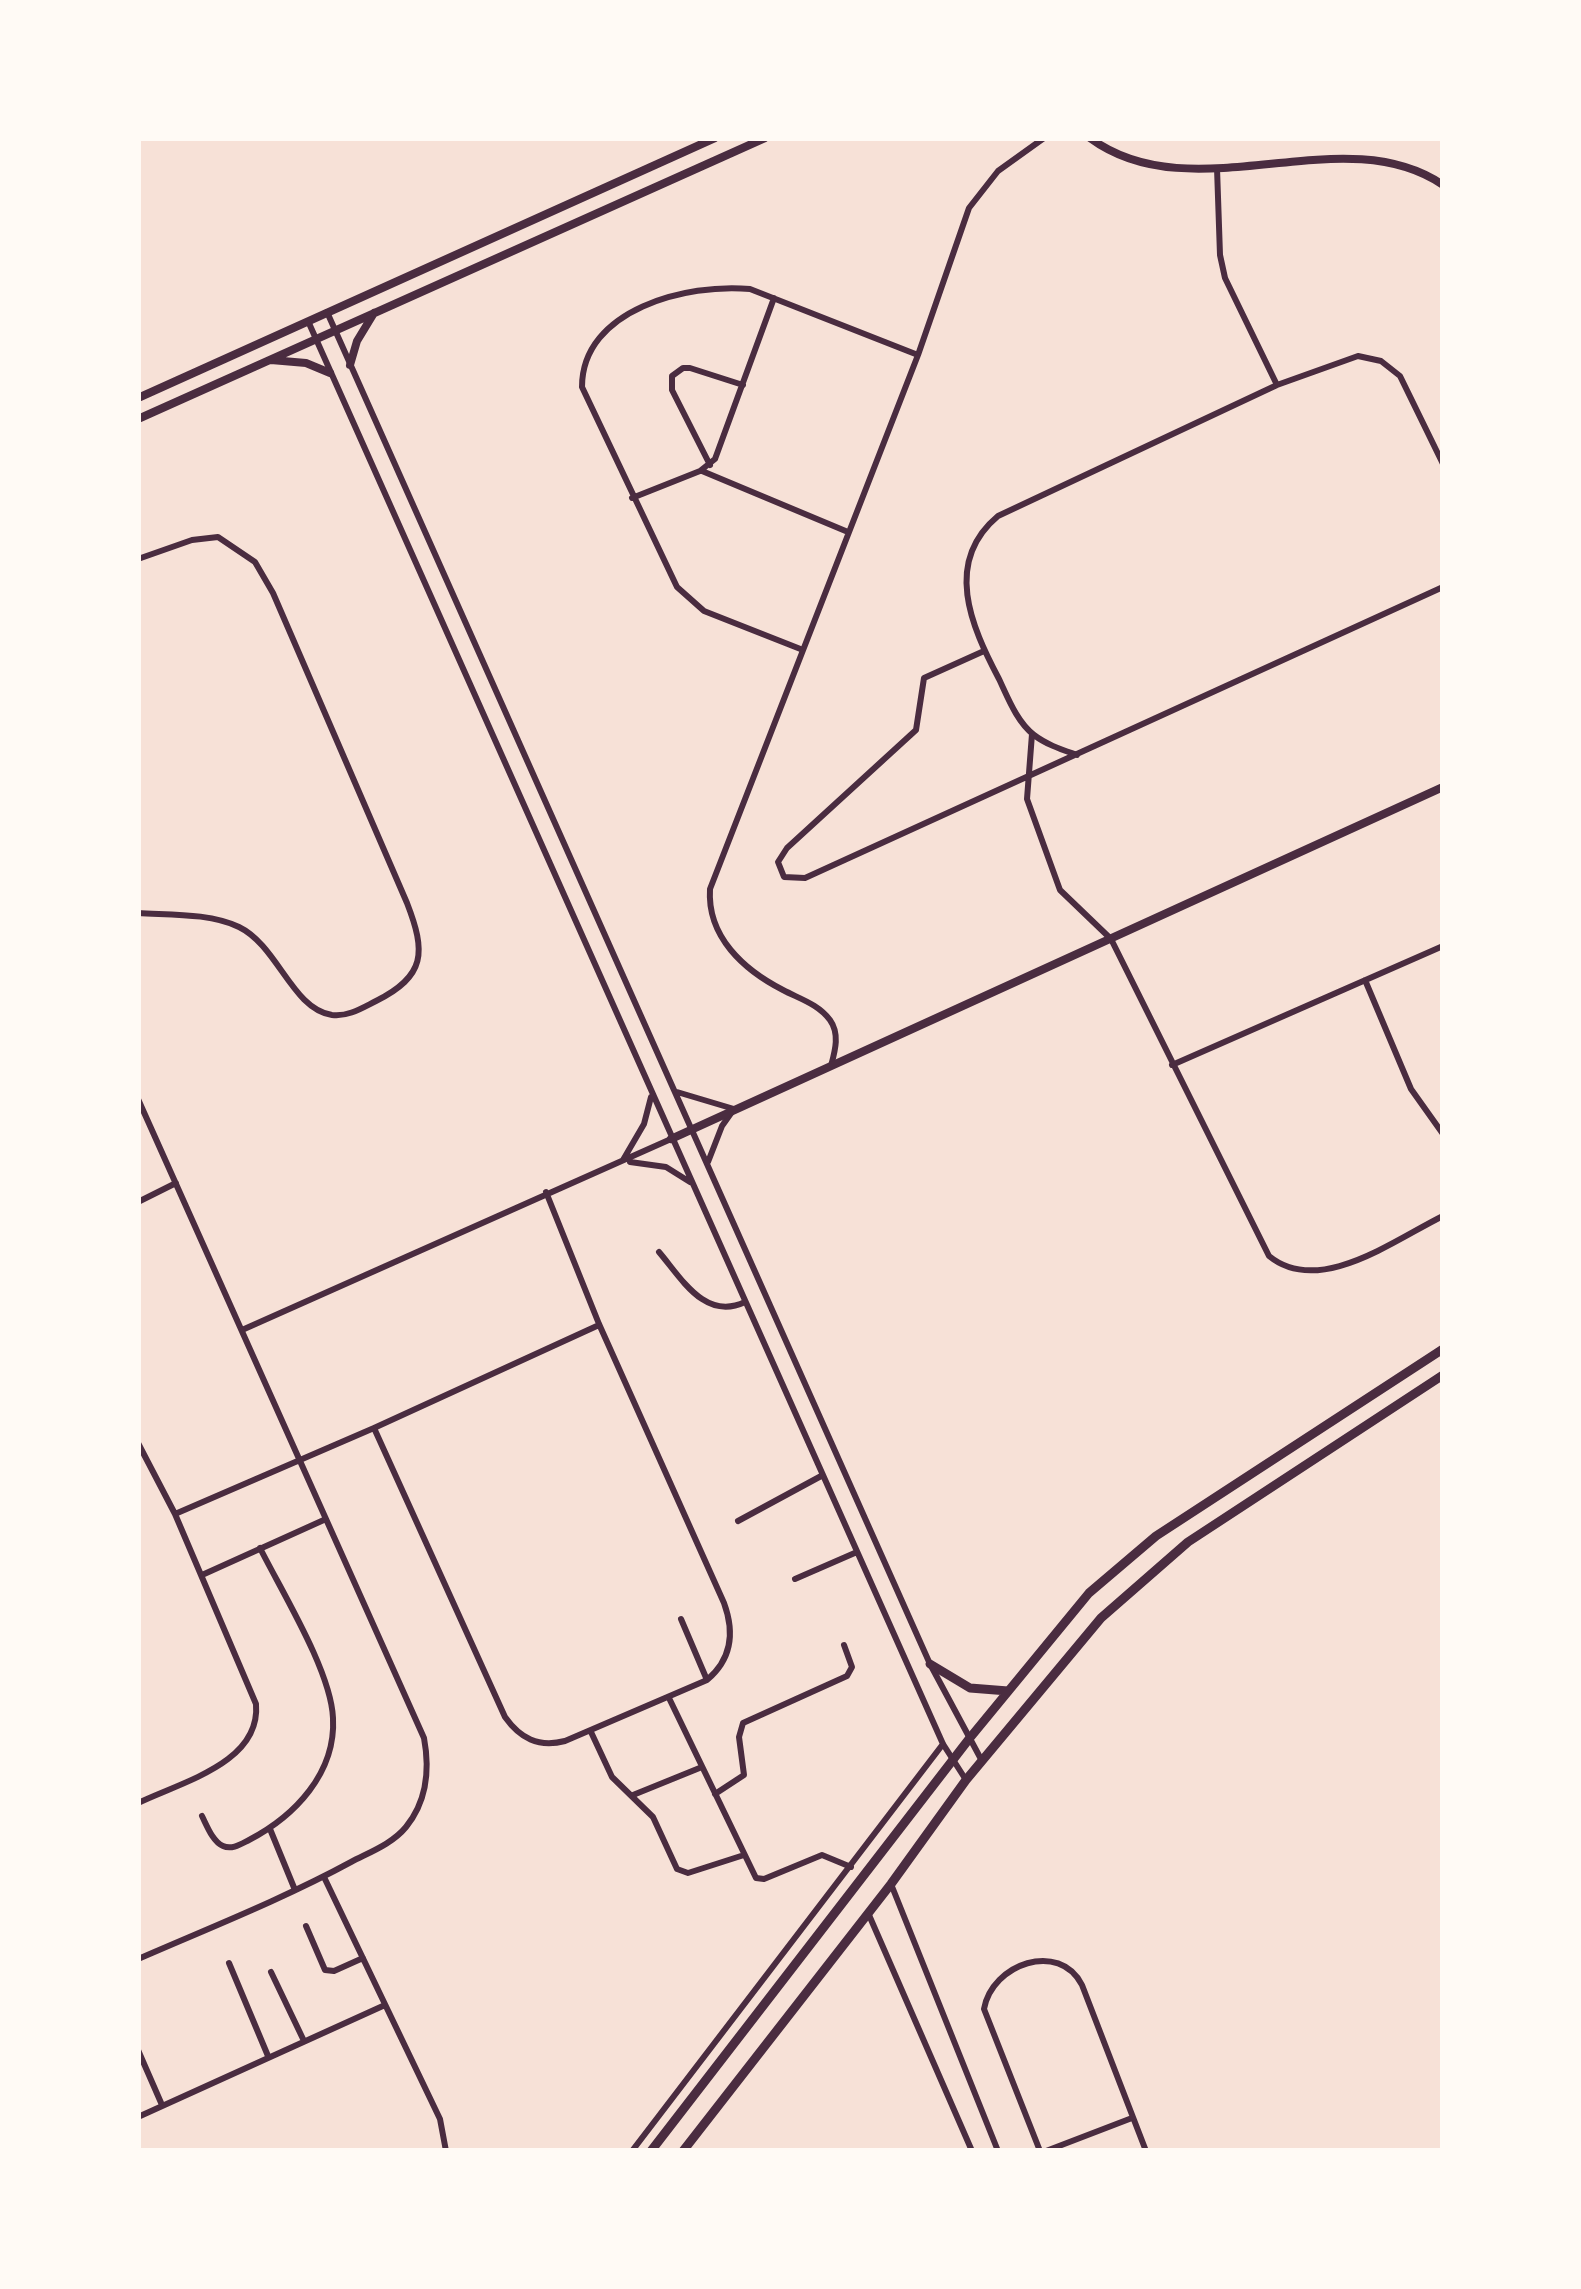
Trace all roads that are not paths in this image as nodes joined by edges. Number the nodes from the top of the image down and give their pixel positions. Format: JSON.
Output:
{"nodes":[{"id":1,"x":716,"y":138,"type":"edge"},
{"id":2,"x":766,"y":138,"type":"edge"},
{"id":3,"x":1044,"y":138,"type":"edge"},
{"id":4,"x":1090,"y":138,"type":"edge"},
{"id":5,"x":1217,"y":168,"type":"junction"},
{"id":6,"x":1443,"y":185,"type":"edge"},
{"id":7,"x":774,"y":298,"type":"junction"},
{"id":8,"x":327,"y":312,"type":"junction"},
{"id":9,"x":374,"y":313,"type":"junction"},
{"id":10,"x":308,"y":321,"type":"junction"},
{"id":11,"x":335,"y":330,"type":"junction"},
{"id":12,"x":315,"y":339,"type":"junction"},
{"id":13,"x":918,"y":355,"type":"junction"},
{"id":14,"x":270,"y":360,"type":"junction"},
{"id":15,"x":350,"y":365,"type":"junction"},
{"id":16,"x":330,"y":373,"type":"junction"},
{"id":17,"x":743,"y":385,"type":"junction"},
{"id":18,"x":1277,"y":385,"type":"junction"},
{"id":19,"x":138,"y":398,"type":"edge"},
{"id":20,"x":138,"y":419,"type":"edge"},
{"id":21,"x":1443,"y":464,"type":"edge"},
{"id":22,"x":710,"y":465,"type":"junction"},
{"id":23,"x":700,"y":471,"type":"junction"},
{"id":24,"x":632,"y":498,"type":"junction"},
{"id":25,"x":848,"y":532,"type":"junction"},
{"id":26,"x":138,"y":560,"type":"edge"},
{"id":27,"x":1443,"y":586,"type":"edge"},
{"id":28,"x":803,"y":650,"type":"junction"},
{"id":29,"x":984,"y":651,"type":"junction"},
{"id":30,"x":493,"y":685,"type":"junction"},
{"id":31,"x":474,"y":695,"type":"junction"},
{"id":32,"x":1032,"y":734,"type":"junction"},
{"id":33,"x":1077,"y":755,"type":"junction"},
{"id":34,"x":1028,"y":777,"type":"junction"},
{"id":35,"x":1443,"y":787,"type":"edge"},
{"id":36,"x":138,"y":913,"type":"edge"},
{"id":37,"x":1111,"y":939,"type":"junction"},
{"id":38,"x":1443,"y":946,"type":"edge"},
{"id":39,"x":1365,"y":980,"type":"junction"},
{"id":40,"x":831,"y":1066,"type":"junction"},
{"id":41,"x":1172,"y":1066,"type":"junction"},
{"id":42,"x":673,"y":1090,"type":"junction"},
{"id":43,"x":652,"y":1093,"type":"junction"},
{"id":44,"x":138,"y":1099,"type":"edge"},
{"id":45,"x":734,"y":1108,"type":"junction"},
{"id":46,"x":147,"y":1120,"type":"junction"},
{"id":47,"x":138,"y":1124,"type":"edge"},
{"id":48,"x":691,"y":1130,"type":"junction"},
{"id":49,"x":1443,"y":1135,"type":"edge"},
{"id":50,"x":671,"y":1139,"type":"junction"},
{"id":51,"x":621,"y":1163,"type":"junction"},
{"id":52,"x":707,"y":1165,"type":"junction"},
{"id":53,"x":176,"y":1183,"type":"junction"},
{"id":54,"x":692,"y":1184,"type":"junction"},
{"id":55,"x":546,"y":1192,"type":"junction"},
{"id":56,"x":138,"y":1202,"type":"edge"},
{"id":57,"x":1443,"y":1216,"type":"edge"},
{"id":58,"x":658,"y":1252,"type":"dead end"},
{"id":59,"x":745,"y":1302,"type":"junction"},
{"id":60,"x":599,"y":1324,"type":"junction"},
{"id":61,"x":242,"y":1330,"type":"junction"},
{"id":62,"x":1443,"y":1348,"type":"edge"},
{"id":63,"x":1443,"y":1375,"type":"edge"},
{"id":64,"x":374,"y":1428,"type":"junction"},
{"id":65,"x":138,"y":1443,"type":"edge"},
{"id":66,"x":301,"y":1461,"type":"junction"},
{"id":67,"x":823,"y":1475,"type":"junction"},
{"id":68,"x":175,"y":1514,"type":"junction"},
{"id":69,"x":326,"y":1519,"type":"junction"},
{"id":70,"x":738,"y":1521,"type":"dead end"},
{"id":71,"x":260,"y":1548,"type":"junction"},
{"id":72,"x":857,"y":1552,"type":"junction"},
{"id":73,"x":202,"y":1575,"type":"junction"},
{"id":74,"x":795,"y":1579,"type":"dead end"},
{"id":75,"x":681,"y":1619,"type":"dead end"},
{"id":76,"x":844,"y":1646,"type":"dead end"},
{"id":77,"x":930,"y":1664,"type":"junction"},
{"id":78,"x":707,"y":1680,"type":"junction"},
{"id":79,"x":1008,"y":1690,"type":"junction"},
{"id":80,"x":668,"y":1697,"type":"junction"},
{"id":81,"x":592,"y":1732,"type":"junction"},
{"id":82,"x":969,"y":1739,"type":"junction"},
{"id":83,"x":943,"y":1744,"type":"junction"},
{"id":84,"x":952,"y":1761,"type":"junction"},
{"id":85,"x":982,"y":1761,"type":"junction"},
{"id":86,"x":702,"y":1767,"type":"junction"},
{"id":87,"x":966,"y":1780,"type":"junction"},
{"id":88,"x":715,"y":1794,"type":"junction"},
{"id":89,"x":633,"y":1795,"type":"junction"},
{"id":90,"x":138,"y":1803,"type":"edge"},
{"id":91,"x":202,"y":1816,"type":"dead end"},
{"id":92,"x":270,"y":1829,"type":"junction"},
{"id":93,"x":744,"y":1855,"type":"junction"},
{"id":94,"x":851,"y":1867,"type":"junction"},
{"id":95,"x":324,"y":1877,"type":"junction"},
{"id":96,"x":891,"y":1884,"type":"junction"},
{"id":97,"x":296,"y":1890,"type":"junction"},
{"id":98,"x":867,"y":1912,"type":"junction"},
{"id":99,"x":305,"y":1926,"type":"dead end"},
{"id":100,"x":363,"y":1958,"type":"junction"},
{"id":101,"x":138,"y":1959,"type":"edge"},
{"id":102,"x":229,"y":1963,"type":"dead end"},
{"id":103,"x":271,"y":1972,"type":"dead end"},
{"id":104,"x":385,"y":2005,"type":"junction"},
{"id":105,"x":304,"y":2041,"type":"junction"},
{"id":106,"x":138,"y":2050,"type":"edge"},
{"id":107,"x":268,"y":2056,"type":"junction"},
{"id":108,"x":162,"y":2105,"type":"junction"},
{"id":109,"x":138,"y":2117,"type":"edge"},
{"id":110,"x":1134,"y":2118,"type":"junction"},
{"id":111,"x":446,"y":2151,"type":"edge"},
{"id":112,"x":632,"y":2151,"type":"edge"},
{"id":113,"x":651,"y":2151,"type":"edge"},
{"id":114,"x":683,"y":2151,"type":"edge"},
{"id":115,"x":972,"y":2151,"type":"edge"},
{"id":116,"x":998,"y":2151,"type":"edge"},
{"id":117,"x":1043,"y":2151,"type":"edge"},
{"id":118,"x":1146,"y":2151,"type":"edge"}],
"edges":[{"from":1,"to":8,"type":"street"},
{"from":2,"to":9,"type":"street"},
{"from":3,"to":13,"type":"street"},
{"from":4,"to":5,"type":"street"},
{"from":5,"to":6,"type":"street"},
{"from":5,"to":18,"type":"street"},
{"from":7,"to":13,"type":"street"},
{"from":7,"to":17,"type":"street"},
{"from":7,"to":24,"type":"street"},
{"from":8,"to":10,"type":"street"},
{"from":8,"to":11,"type":"street"},
{"from":9,"to":11,"type":"street"},
{"from":9,"to":15,"type":"street"},
{"from":10,"to":12,"type":"street"},
{"from":10,"to":19,"type":"street"},
{"from":11,"to":12,"type":"street"},
{"from":11,"to":15,"type":"street"},
{"from":12,"to":14,"type":"street"},
{"from":12,"to":16,"type":"street"},
{"from":13,"to":25,"type":"street"},
{"from":14,"to":16,"type":"street"},
{"from":14,"to":20,"type":"street"},
{"from":15,"to":30,"type":"street"},
{"from":16,"to":31,"type":"street"},
{"from":17,"to":22,"type":"street"},
{"from":17,"to":22,"type":"street"},
{"from":18,"to":21,"type":"street"},
{"from":18,"to":29,"type":"street"},
{"from":22,"to":23,"type":"street"},
{"from":23,"to":24,"type":"street"},
{"from":23,"to":25,"type":"street"},
{"from":24,"to":28,"type":"street"},
{"from":25,"to":28,"type":"street"},
{"from":26,"to":36,"type":"street"},
{"from":27,"to":33,"type":"street"},
{"from":28,"to":40,"type":"street"},
{"from":29,"to":32,"type":"street"},
{"from":29,"to":34,"type":"street"},
{"from":30,"to":31,"type":"street"},
{"from":30,"to":42,"type":"street"},
{"from":31,"to":43,"type":"street"},
{"from":32,"to":33,"type":"street"},
{"from":32,"to":34,"type":"street"},
{"from":33,"to":34,"type":"street"},
{"from":34,"to":37,"type":"street"},
{"from":35,"to":37,"type":"street"},
{"from":37,"to":40,"type":"street"},
{"from":37,"to":41,"type":"street"},
{"from":38,"to":39,"type":"street"},
{"from":39,"to":41,"type":"street"},
{"from":39,"to":49,"type":"street"},
{"from":40,"to":45,"type":"street"},
{"from":41,"to":57,"type":"street"},
{"from":42,"to":45,"type":"street"},
{"from":42,"to":48,"type":"street"},
{"from":43,"to":50,"type":"street"},
{"from":43,"to":51,"type":"street"},
{"from":44,"to":46,"type":"street"},
{"from":45,"to":48,"type":"street"},
{"from":45,"to":52,"type":"street"},
{"from":46,"to":47,"type":"street"},
{"from":46,"to":53,"type":"street"},
{"from":48,"to":50,"type":"street"},
{"from":48,"to":52,"type":"street"},
{"from":50,"to":51,"type":"street"},
{"from":50,"to":54,"type":"street"},
{"from":51,"to":54,"type":"street"},
{"from":51,"to":55,"type":"street"},
{"from":52,"to":77,"type":"street"},
{"from":53,"to":56,"type":"street"},
{"from":53,"to":61,"type":"street"},
{"from":54,"to":59,"type":"street"},
{"from":55,"to":60,"type":"street"},
{"from":55,"to":61,"type":"street"},
{"from":58,"to":59,"type":"street"},
{"from":59,"to":67,"type":"street"},
{"from":60,"to":64,"type":"street"},
{"from":60,"to":78,"type":"street"},
{"from":61,"to":66,"type":"street"},
{"from":62,"to":79,"type":"main road"},
{"from":63,"to":85,"type":"main road"},
{"from":64,"to":66,"type":"street"},
{"from":64,"to":81,"type":"street"},
{"from":65,"to":68,"type":"street"},
{"from":66,"to":68,"type":"street"},
{"from":66,"to":69,"type":"street"},
{"from":67,"to":70,"type":"street"},
{"from":67,"to":72,"type":"street"},
{"from":68,"to":73,"type":"street"},
{"from":69,"to":71,"type":"street"},
{"from":69,"to":95,"type":"street"},
{"from":71,"to":73,"type":"street"},
{"from":71,"to":92,"type":"street"},
{"from":72,"to":74,"type":"street"},
{"from":72,"to":83,"type":"street"},
{"from":73,"to":90,"type":"street"},
{"from":75,"to":78,"type":"street"},
{"from":76,"to":88,"type":"street"},
{"from":77,"to":79,"type":"main road"},
{"from":77,"to":82,"type":"street"},
{"from":78,"to":80,"type":"street"},
{"from":79,"to":82,"type":"main road"},
{"from":80,"to":81,"type":"street"},
{"from":80,"to":86,"type":"street"},
{"from":81,"to":89,"type":"street"},
{"from":82,"to":84,"type":"main road"},
{"from":82,"to":85,"type":"street"},
{"from":83,"to":84,"type":"street"},
{"from":83,"to":94,"type":"street"},
{"from":84,"to":87,"type":"street"},
{"from":84,"to":113,"type":"main road"},
{"from":85,"to":87,"type":"main road"},
{"from":86,"to":88,"type":"street"},
{"from":86,"to":89,"type":"street"},
{"from":87,"to":96,"type":"main road"},
{"from":88,"to":93,"type":"street"},
{"from":89,"to":93,"type":"street"},
{"from":91,"to":92,"type":"street"},
{"from":92,"to":97,"type":"street"},
{"from":93,"to":94,"type":"street"},
{"from":94,"to":112,"type":"street"},
{"from":95,"to":97,"type":"street"},
{"from":95,"to":100,"type":"street"},
{"from":96,"to":98,"type":"main road"},
{"from":96,"to":116,"type":"street"},
{"from":97,"to":101,"type":"street"},
{"from":98,"to":114,"type":"main road"},
{"from":98,"to":115,"type":"street"},
{"from":99,"to":100,"type":"street"},
{"from":100,"to":104,"type":"street"},
{"from":102,"to":107,"type":"street"},
{"from":103,"to":105,"type":"street"},
{"from":104,"to":105,"type":"street"},
{"from":104,"to":111,"type":"street"},
{"from":105,"to":107,"type":"street"},
{"from":106,"to":108,"type":"street"},
{"from":107,"to":108,"type":"street"},
{"from":108,"to":109,"type":"street"},
{"from":110,"to":117,"type":"street"},
{"from":110,"to":117,"type":"street"},
{"from":110,"to":118,"type":"street"}]}
